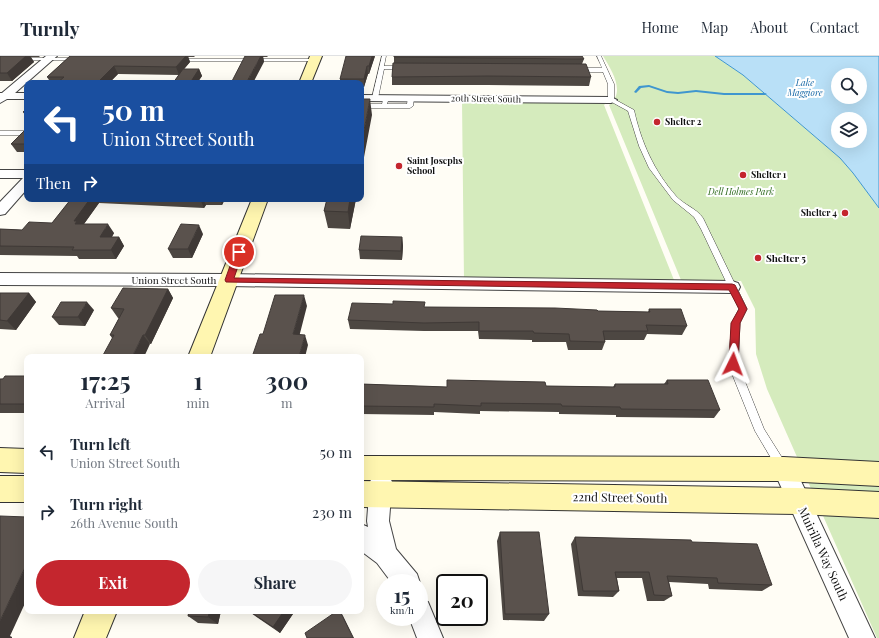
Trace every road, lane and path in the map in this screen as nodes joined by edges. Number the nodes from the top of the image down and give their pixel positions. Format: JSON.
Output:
{"nodes":[{"id":1,"x":384,"y":56,"type":"edge"},
{"id":2,"x":599,"y":56,"type":"edge"},
{"id":3,"x":50,"y":58,"type":"edge"},
{"id":4,"x":315,"y":58,"type":"edge"},
{"id":5,"x":0,"y":59,"type":"edge"},
{"id":6,"x":87,"y":59,"type":"edge"},
{"id":7,"x":173,"y":60,"type":"edge"},
{"id":8,"x":382,"y":67,"type":"junction"},
{"id":9,"x":414,"y":68,"type":"edge"},
{"id":10,"x":574,"y":70,"type":"edge"},
{"id":11,"x":606,"y":70,"type":"junction"},
{"id":12,"x":306,"y":80,"type":"edge"},
{"id":13,"x":24,"y":96,"type":"edge"},
{"id":14,"x":2,"y":97,"type":"edge"},
{"id":15,"x":364,"y":98,"type":"edge"},
{"id":16,"x":381,"y":100,"type":"junction"},
{"id":17,"x":610,"y":100,"type":"junction"},
{"id":18,"x":364,"y":105,"type":"edge"},
{"id":19,"x":0,"y":133,"type":"edge"},
{"id":20,"x":24,"y":133,"type":"edge"},
{"id":21,"x":0,"y":174,"type":"edge"},
{"id":22,"x":24,"y":174,"type":"edge"},
{"id":23,"x":24,"y":184,"type":"edge"},
{"id":24,"x":259,"y":202,"type":"edge"},
{"id":25,"x":0,"y":211,"type":"edge"},
{"id":26,"x":0,"y":279,"type":"edge"},
{"id":27,"x":229,"y":280,"type":"junction"},
{"id":28,"x":732,"y":287,"type":"junction"},
{"id":29,"x":200,"y":354,"type":"edge"},
{"id":30,"x":0,"y":460,"type":"edge"},
{"id":31,"x":24,"y":461,"type":"edge"},
{"id":32,"x":372,"y":468,"type":"edge"},
{"id":33,"x":784,"y":469,"type":"junction"},
{"id":34,"x":879,"y":474,"type":"edge"},
{"id":35,"x":0,"y":489,"type":"edge"},
{"id":36,"x":24,"y":489,"type":"edge"},
{"id":37,"x":370,"y":494,"type":"edge"},
{"id":38,"x":798,"y":500,"type":"junction"},
{"id":39,"x":879,"y":505,"type":"edge"},
{"id":40,"x":364,"y":538,"type":"edge"},
{"id":41,"x":385,"y":555,"type":"junction"},
{"id":42,"x":401,"y":574,"type":"edge"},
{"id":43,"x":100,"y":614,"type":"edge"},
{"id":44,"x":425,"y":626,"type":"edge"},
{"id":45,"x":90,"y":638,"type":"edge"},
{"id":46,"x":430,"y":638,"type":"edge"},
{"id":47,"x":862,"y":638,"type":"edge"}],
"edges":[{"from":1,"to":8,"type":"lane"},
{"from":2,"to":11,"type":"lane"},
{"from":3,"to":5,"type":"lane"},
{"from":3,"to":6,"type":"lane"},
{"from":3,"to":14,"type":"street"},
{"from":4,"to":7,"type":"lane"},
{"from":4,"to":12,"type":"street"},
{"from":8,"to":9,"type":"lane"},
{"from":8,"to":16,"type":"lane"},
{"from":10,"to":11,"type":"lane"},
{"from":11,"to":17,"type":"lane"},
{"from":13,"to":14,"type":"street"},
{"from":15,"to":16,"type":"street","name":"20th Street South"},
{"from":16,"to":17,"type":"street","name":"20th Street South"},
{"from":16,"to":18,"type":"lane"},
{"from":17,"to":28,"type":"lane"},
{"from":19,"to":20,"type":"lane"},
{"from":21,"to":22,"type":"street"},
{"from":23,"to":25,"type":"street"},
{"from":24,"to":27,"type":"street"},
{"from":26,"to":27,"type":"street","name":"Union Street South"},
{"from":27,"to":28,"type":"street","name":"Union Street South"},
{"from":27,"to":29,"type":"street"},
{"from":28,"to":33,"type":"lane"},
{"from":30,"to":31,"type":"street"},
{"from":32,"to":33,"type":"street"},
{"from":32,"to":37,"type":"street"},
{"from":33,"to":34,"type":"street"},
{"from":33,"to":38,"type":"street","name":"Muirilla Way South"},
{"from":35,"to":36,"type":"street"},
{"from":37,"to":38,"type":"street","name":"22nd Street South"},
{"from":37,"to":41,"type":"street"},
{"from":38,"to":39,"type":"street","name":"22nd Street South"},
{"from":38,"to":47,"type":"street","name":"Muirilla Way South"},
{"from":40,"to":41,"type":"street"},
{"from":41,"to":42,"type":"street"},
{"from":43,"to":45,"type":"street"},
{"from":44,"to":46,"type":"street"}]}
